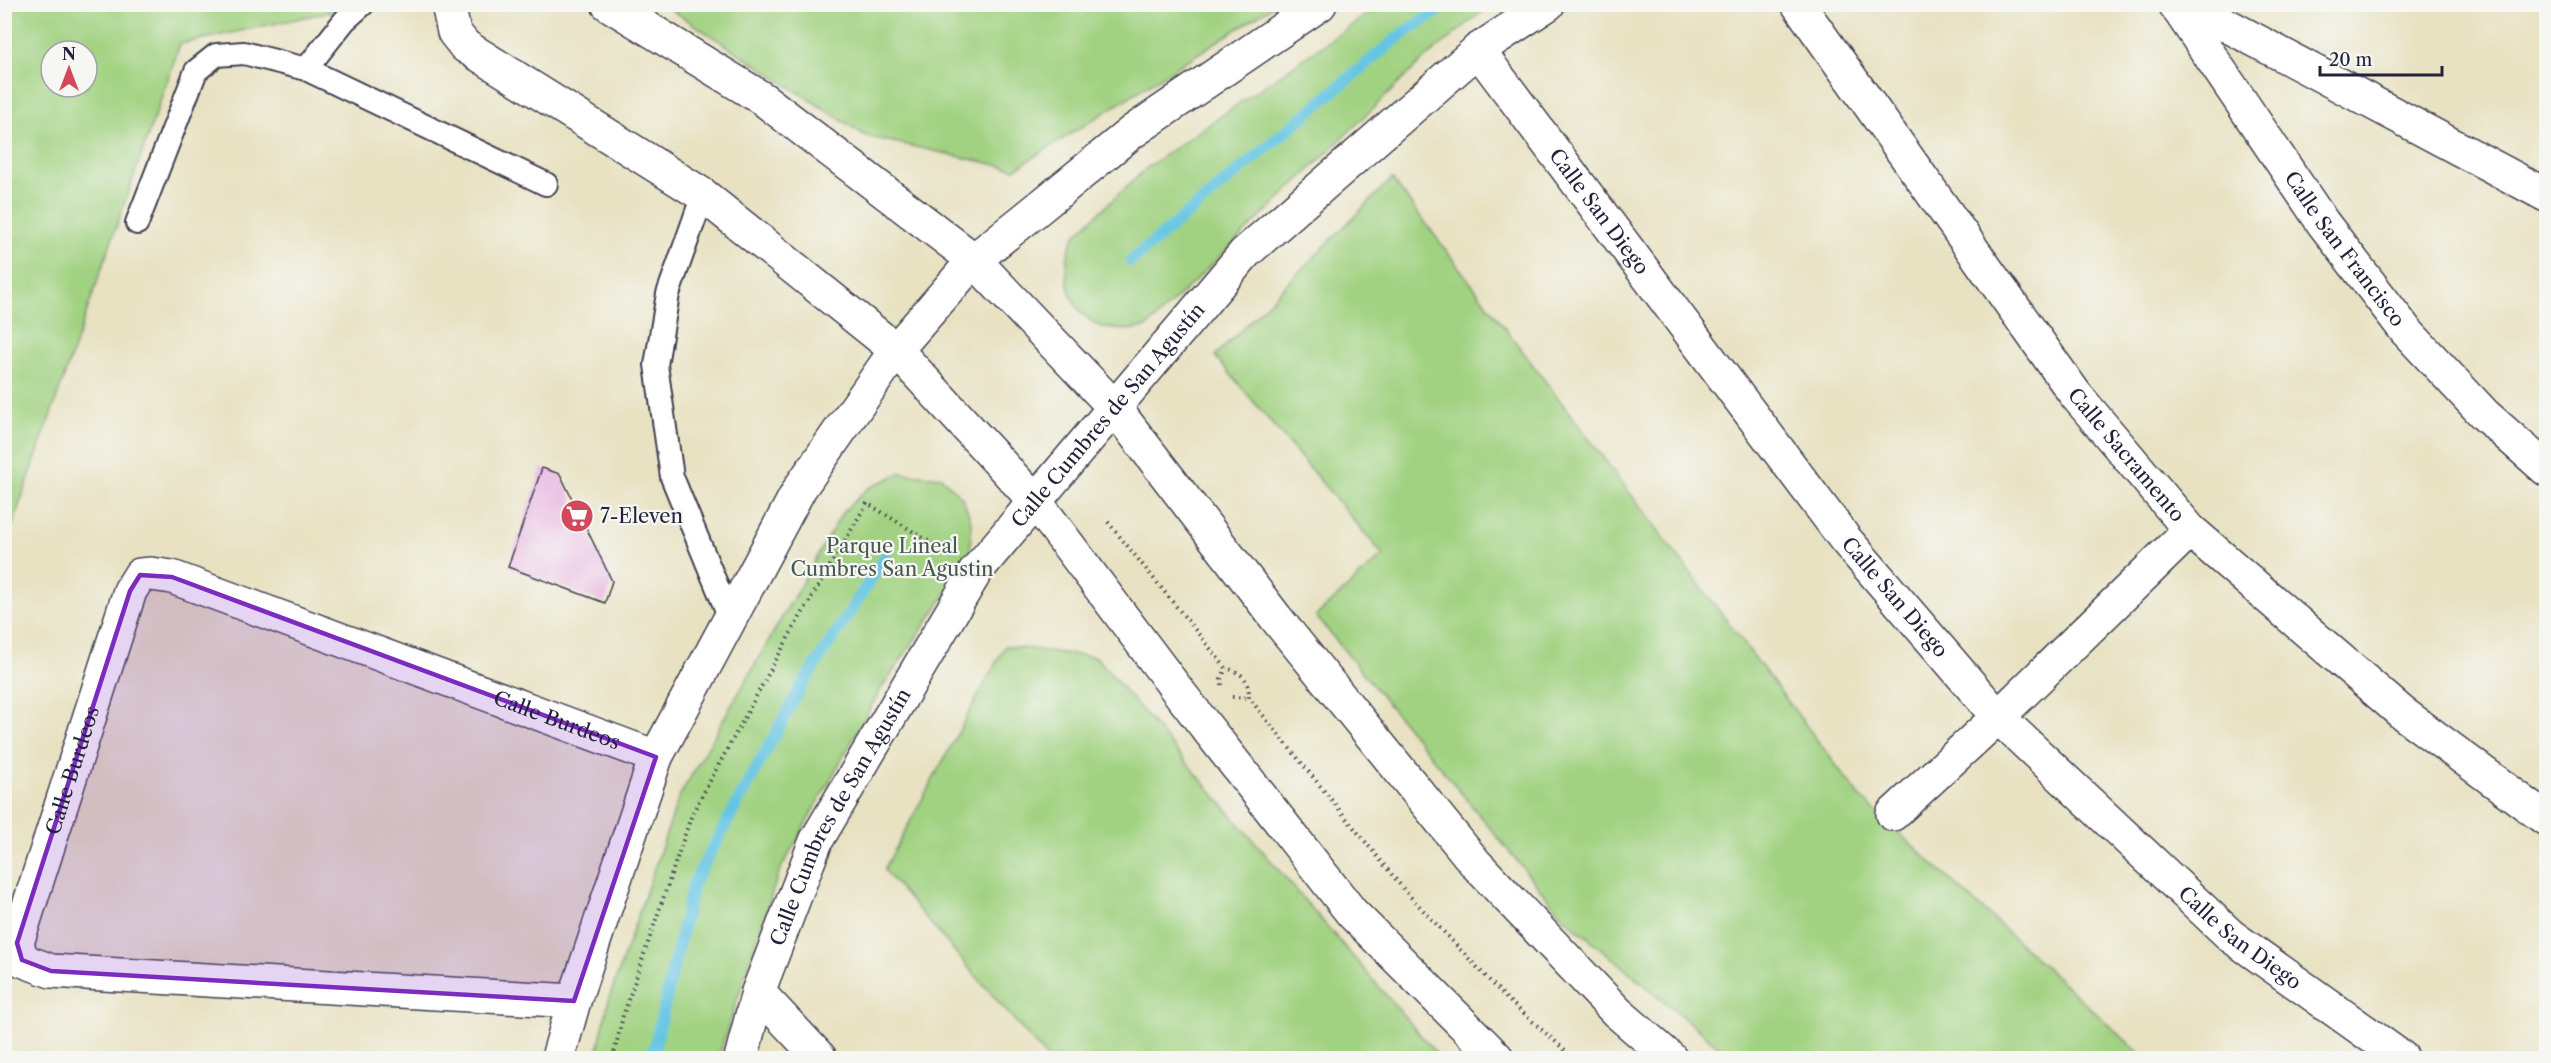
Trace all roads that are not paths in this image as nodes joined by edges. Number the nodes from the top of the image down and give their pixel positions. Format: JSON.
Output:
{"nodes":[{"id":1,"x":363,"y":4,"type":"edge"},
{"id":2,"x":448,"y":4,"type":"edge"},
{"id":3,"x":608,"y":4,"type":"edge"},
{"id":4,"x":1320,"y":4,"type":"edge"},
{"id":5,"x":1548,"y":4,"type":"edge"},
{"id":6,"x":1798,"y":4,"type":"edge"},
{"id":7,"x":2175,"y":4,"type":"edge"},
{"id":8,"x":2187,"y":4,"type":"edge"},
{"id":9,"x":1478,"y":51,"type":"junction"},
{"id":10,"x":306,"y":69,"type":"junction"},
{"id":11,"x":546,"y":184,"type":"dead end"},
{"id":12,"x":703,"y":195,"type":"junction"},
{"id":13,"x":2547,"y":195,"type":"edge"},
{"id":14,"x":137,"y":223,"type":"dead end"},
{"id":15,"x":974,"y":260,"type":"junction"},
{"id":16,"x":896,"y":350,"type":"junction"},
{"id":17,"x":1114,"y":407,"type":"junction"},
{"id":18,"x":2547,"y":469,"type":"edge"},
{"id":19,"x":1035,"y":501,"type":"junction"},
{"id":20,"x":2190,"y":530,"type":"junction"},
{"id":21,"x":730,"y":618,"type":"junction"},
{"id":22,"x":1998,"y":717,"type":"junction"},
{"id":23,"x":656,"y":757,"type":"junction"},
{"id":24,"x":1893,"y":814,"type":"dead end"},
{"id":25,"x":2547,"y":819,"type":"edge"},
{"id":26,"x":758,"y":993,"type":"junction"},
{"id":27,"x":573,"y":1001,"type":"junction"},
{"id":28,"x":558,"y":1059,"type":"edge"},
{"id":29,"x":741,"y":1059,"type":"edge"},
{"id":30,"x":820,"y":1059,"type":"edge"},
{"id":31,"x":1497,"y":1059,"type":"edge"},
{"id":32,"x":1671,"y":1059,"type":"edge"},
{"id":33,"x":2402,"y":1059,"type":"edge"}],
"edges":[{"from":1,"to":10,"type":"lane"},
{"from":2,"to":12,"type":"street"},
{"from":3,"to":15,"type":"street"},
{"from":4,"to":15,"type":"street"},
{"from":5,"to":9,"type":"street","name":"Calle Cumbres de San Agustín"},
{"from":6,"to":20,"type":"street","name":"Calle Sacramento"},
{"from":7,"to":18,"type":"street","name":"Calle San Francisco"},
{"from":8,"to":13,"type":"street"},
{"from":9,"to":17,"type":"street","name":"Calle Cumbres de San Agustín"},
{"from":9,"to":22,"type":"street","name":"Calle San Diego"},
{"from":10,"to":11,"type":"lane"},
{"from":10,"to":14,"type":"lane"},
{"from":12,"to":16,"type":"street"},
{"from":12,"to":21,"type":"lane"},
{"from":15,"to":16,"type":"street"},
{"from":15,"to":17,"type":"street"},
{"from":16,"to":19,"type":"street"},
{"from":16,"to":21,"type":"street"},
{"from":17,"to":19,"type":"street","name":"Calle Cumbres de San Agustín"},
{"from":17,"to":32,"type":"street"},
{"from":19,"to":26,"type":"street","name":"Calle Cumbres de San Agustín"},
{"from":19,"to":31,"type":"street"},
{"from":20,"to":22,"type":"street"},
{"from":20,"to":25,"type":"street","name":"Calle Sacramento"},
{"from":21,"to":23,"type":"street"},
{"from":22,"to":24,"type":"street"},
{"from":22,"to":33,"type":"street","name":"Calle San Diego"},
{"from":23,"to":27,"type":"street"},
{"from":23,"to":27,"type":"street","name":"Calle Burdeos"},
{"from":26,"to":29,"type":"street","name":"Calle Cumbres de San Agustín"},
{"from":26,"to":30,"type":"street"},
{"from":27,"to":28,"type":"street"}]}
